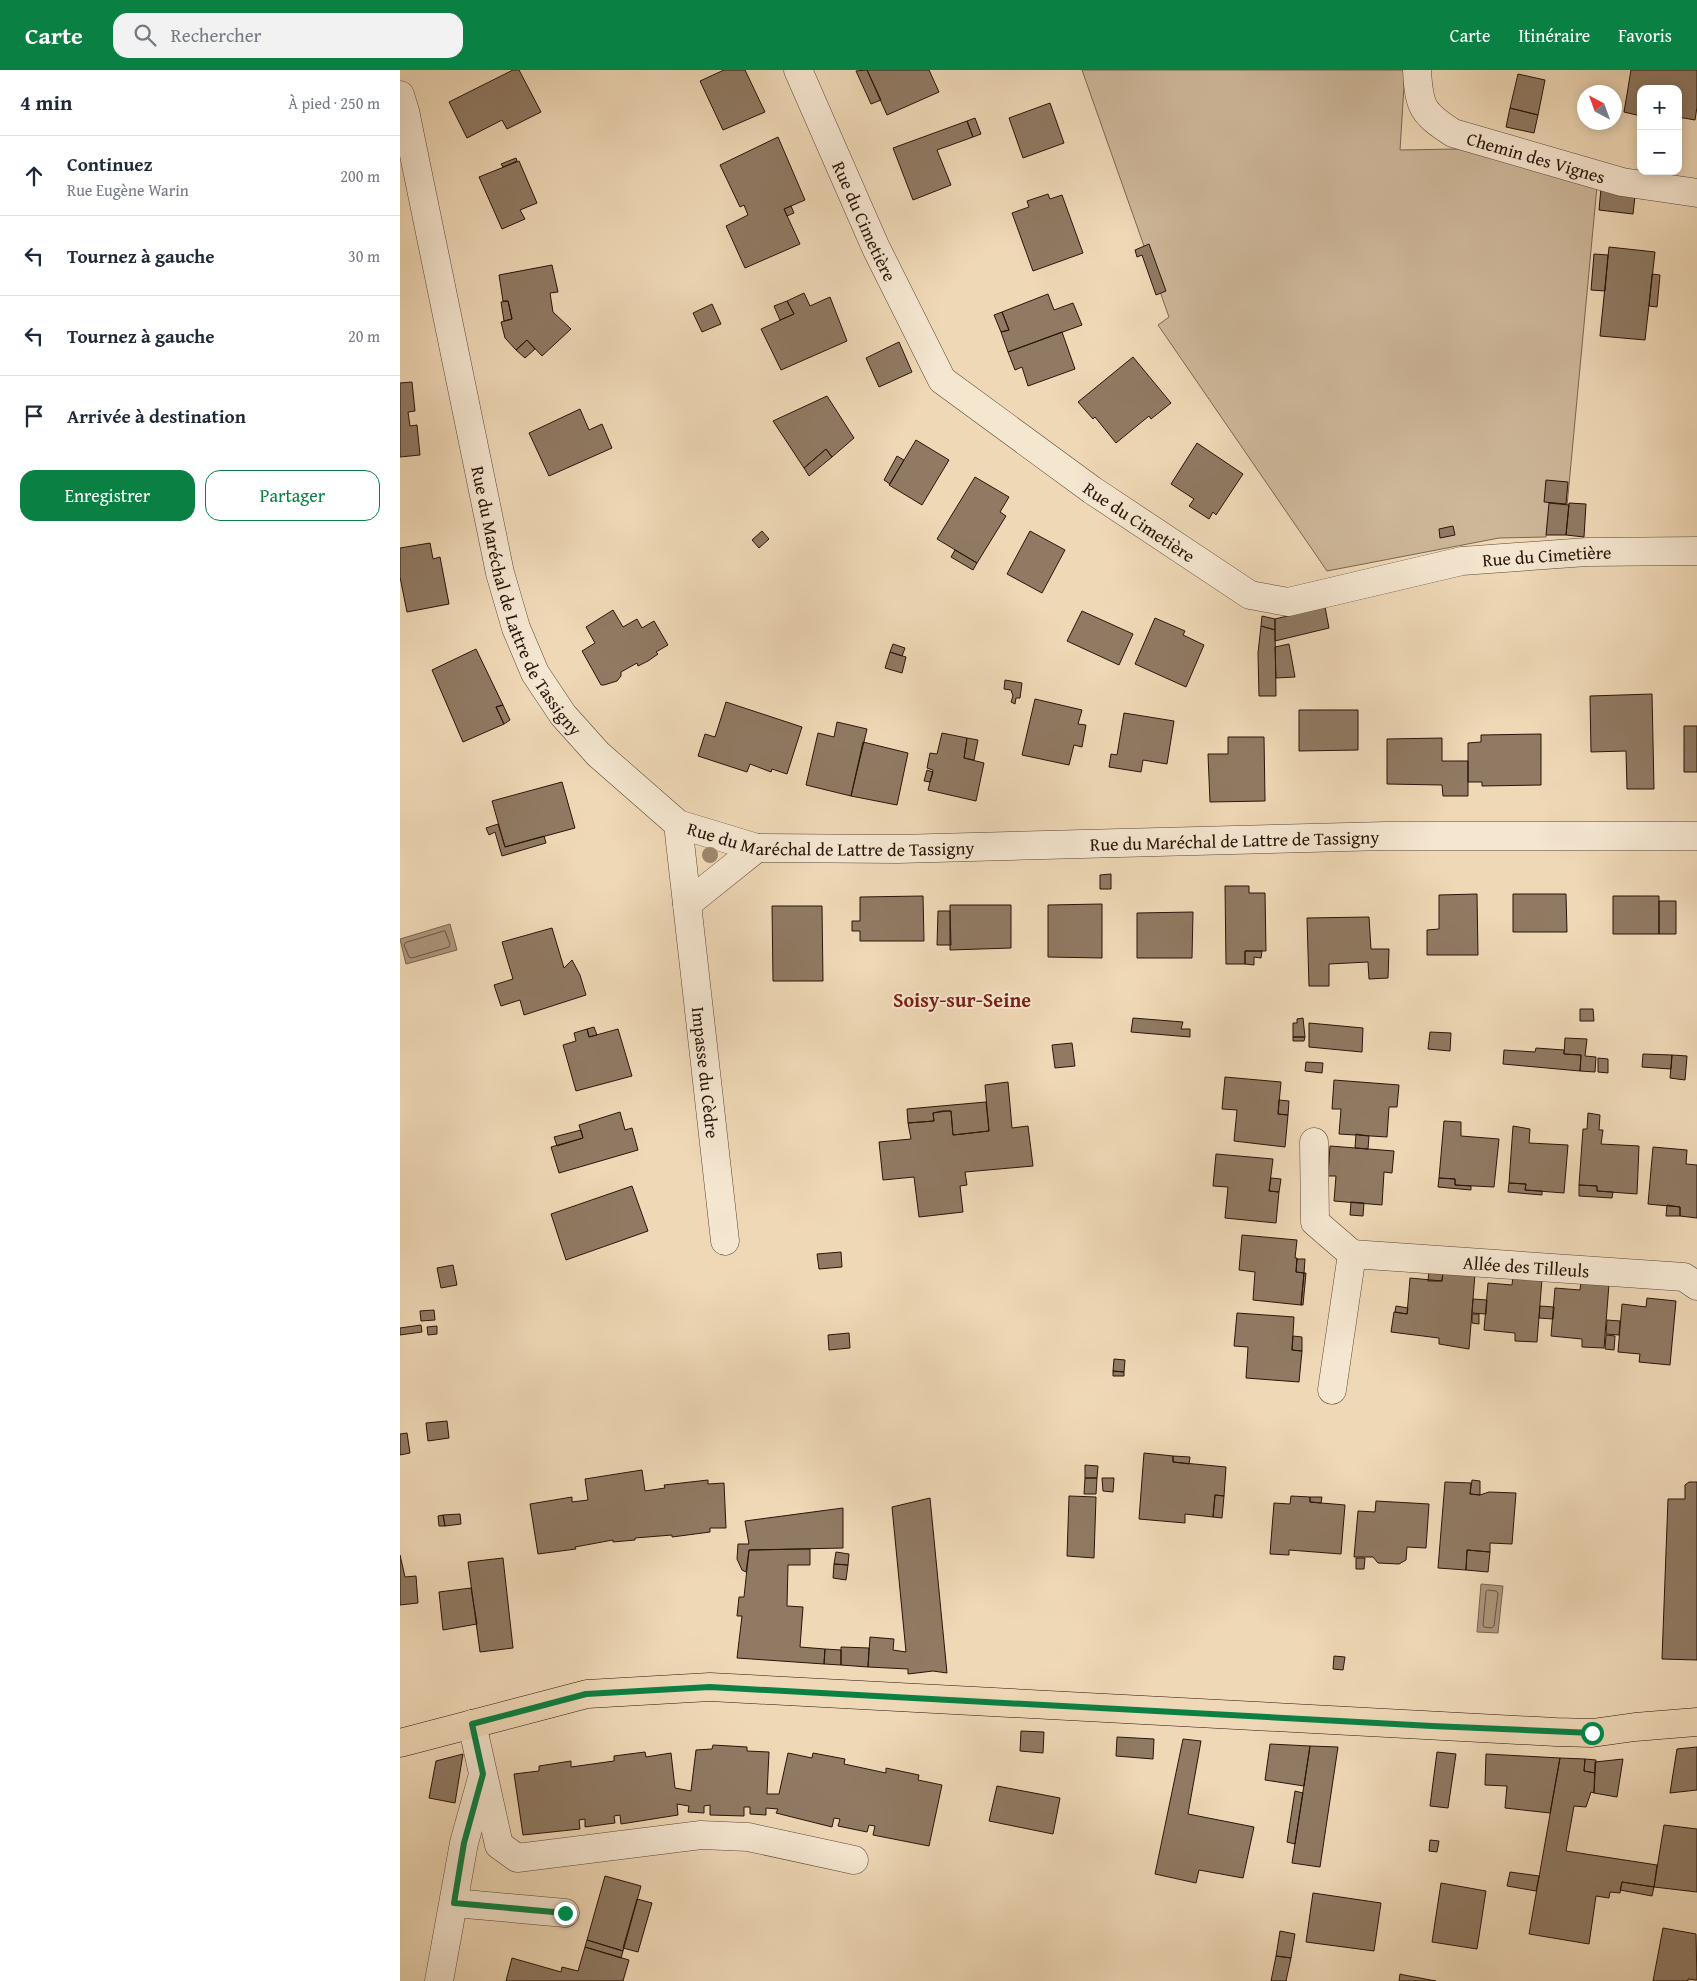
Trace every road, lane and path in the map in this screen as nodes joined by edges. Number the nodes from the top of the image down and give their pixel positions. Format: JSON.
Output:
{"nodes":[{"id":1,"x":798,"y":70,"type":"edge"},
{"id":2,"x":1417,"y":70,"type":"edge"},
{"id":3,"x":400,"y":95,"type":"edge"},
{"id":4,"x":1697,"y":193,"type":"edge"},
{"id":5,"x":1697,"y":551,"type":"edge"},
{"id":6,"x":678,"y":824,"type":"junction"},
{"id":7,"x":1697,"y":836,"type":"edge"},
{"id":8,"x":757,"y":848,"type":"junction"},
{"id":9,"x":687,"y":904,"type":"junction"},
{"id":10,"x":1314,"y":1142,"type":"dead end"},
{"id":11,"x":725,"y":1241,"type":"dead end"},
{"id":12,"x":1352,"y":1254,"type":"junction"},
{"id":13,"x":1697,"y":1286,"type":"edge"},
{"id":14,"x":1332,"y":1390,"type":"dead end"},
{"id":15,"x":1697,"y":1722,"type":"edge"},
{"id":16,"x":472,"y":1724,"type":"junction"},
{"id":17,"x":400,"y":1742,"type":"edge"},
{"id":18,"x":483,"y":1774,"type":"junction"},
{"id":19,"x":854,"y":1860,"type":"dead end"},
{"id":20,"x":454,"y":1903,"type":"junction"},
{"id":21,"x":565,"y":1913,"type":"dead end"},
{"id":22,"x":439,"y":1981,"type":"edge"}],
"edges":[{"from":1,"to":5,"type":"street","name":"Rue du Cimetière"},
{"from":2,"to":4,"type":"street","name":"Chemin des Vignes"},
{"from":3,"to":6,"type":"street","name":"Rue du Maréchal de Lattre de Tassigny"},
{"from":6,"to":8,"type":"street","name":"Rue du Maréchal de Lattre de Tassigny"},
{"from":6,"to":9,"type":"street","name":"Impasse du Cèdre"},
{"from":7,"to":8,"type":"street","name":"Rue du Maréchal de Lattre de Tassigny"},
{"from":8,"to":9,"type":"street"},
{"from":9,"to":11,"type":"street","name":"Impasse du Cèdre"},
{"from":10,"to":12,"type":"street"},
{"from":12,"to":13,"type":"street","name":"Allée des Tilleuls"},
{"from":12,"to":14,"type":"street"},
{"from":15,"to":16,"type":"main road"},
{"from":16,"to":17,"type":"main road"},
{"from":16,"to":18,"type":"street"},
{"from":18,"to":19,"type":"street"},
{"from":18,"to":20,"type":"street"},
{"from":20,"to":21,"type":"street"},
{"from":20,"to":22,"type":"street"}]}
